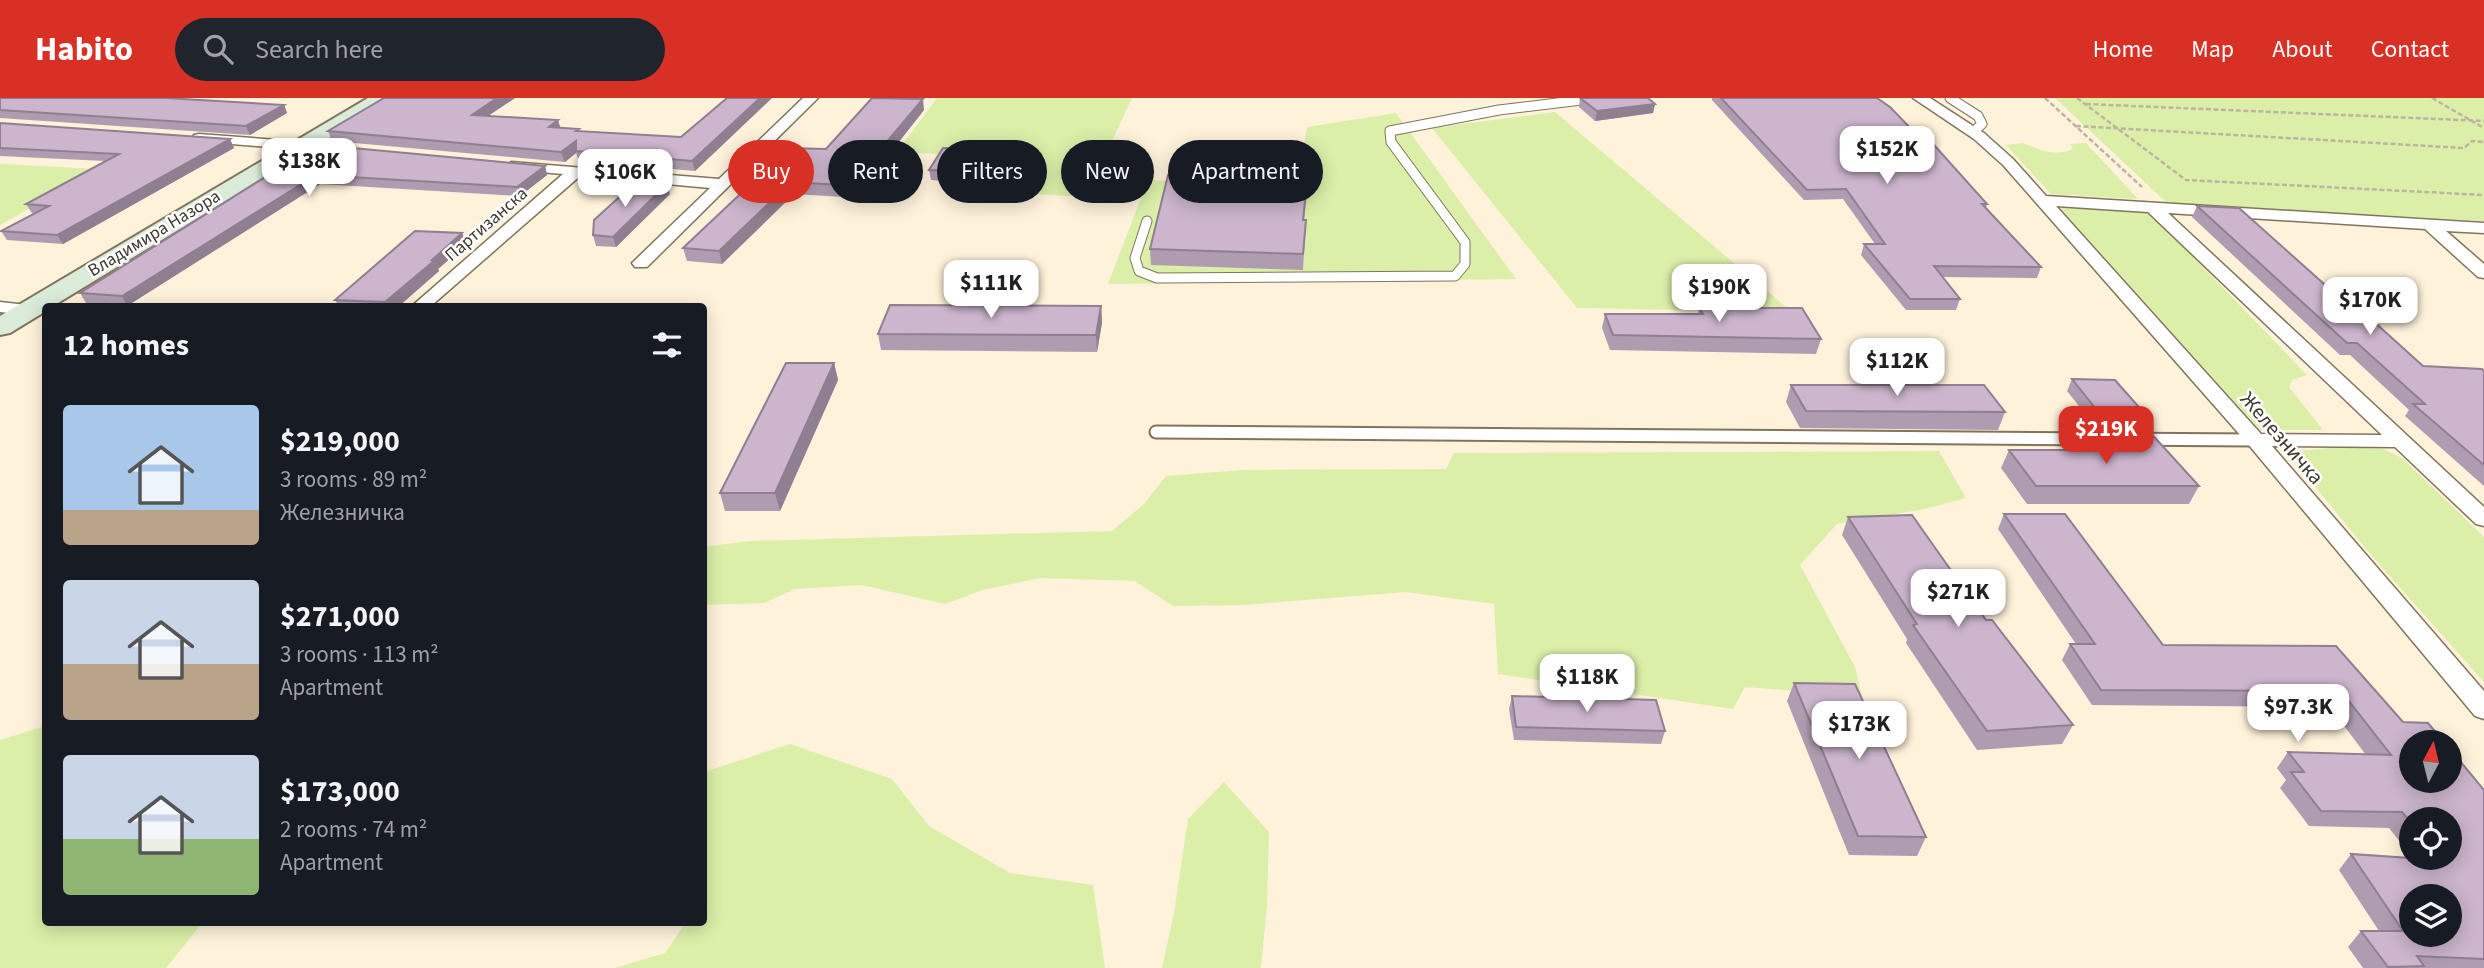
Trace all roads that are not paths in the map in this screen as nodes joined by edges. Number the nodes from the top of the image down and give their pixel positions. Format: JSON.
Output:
{"nodes":[{"id":1,"x":382,"y":98,"type":"edge"},
{"id":2,"x":811,"y":98,"type":"edge"},
{"id":3,"x":1598,"y":98,"type":"edge"},
{"id":4,"x":1920,"y":98,"type":"edge"},
{"id":5,"x":1950,"y":98,"type":"edge"},
{"id":6,"x":1973,"y":132,"type":"junction"},
{"id":7,"x":178,"y":136,"type":"edge"},
{"id":8,"x":301,"y":145,"type":"junction"},
{"id":9,"x":334,"y":148,"type":"edge"},
{"id":10,"x":496,"y":163,"type":"edge"},
{"id":11,"x":576,"y":171,"type":"junction"},
{"id":12,"x":722,"y":184,"type":"junction"},
{"id":13,"x":2041,"y":200,"type":"junction"},
{"id":14,"x":2157,"y":206,"type":"junction"},
{"id":15,"x":1147,"y":221,"type":"dead end"},
{"id":16,"x":2429,"y":224,"type":"junction"},
{"id":17,"x":2484,"y":228,"type":"edge"},
{"id":18,"x":641,"y":263,"type":"dead end"},
{"id":19,"x":2484,"y":274,"type":"edge"},
{"id":20,"x":424,"y":303,"type":"edge"},
{"id":21,"x":0,"y":307,"type":"edge"},
{"id":22,"x":27,"y":310,"type":"junction"},
{"id":23,"x":0,"y":327,"type":"edge"},
{"id":24,"x":1156,"y":432,"type":"dead end"},
{"id":25,"x":2255,"y":440,"type":"junction"},
{"id":26,"x":2401,"y":441,"type":"junction"},
{"id":27,"x":2484,"y":519,"type":"edge"},
{"id":28,"x":2484,"y":709,"type":"edge"}],
"edges":[{"from":1,"to":8,"type":"street","name":"Владимира Назора"},
{"from":2,"to":12,"type":"street"},
{"from":3,"to":15,"type":"lane"},
{"from":4,"to":6,"type":"street","name":"Железничка"},
{"from":5,"to":6,"type":"lane"},
{"from":6,"to":13,"type":"street","name":"Железничка"},
{"from":7,"to":8,"type":"street"},
{"from":8,"to":9,"type":"street"},
{"from":8,"to":22,"type":"street","name":"Владимира Назора"},
{"from":10,"to":11,"type":"street"},
{"from":11,"to":12,"type":"street"},
{"from":11,"to":20,"type":"street","name":"Партизанска"},
{"from":12,"to":18,"type":"street"},
{"from":13,"to":14,"type":"street"},
{"from":13,"to":25,"type":"street","name":"Железничка"},
{"from":14,"to":16,"type":"street"},
{"from":14,"to":26,"type":"street"},
{"from":16,"to":17,"type":"street"},
{"from":16,"to":19,"type":"street"},
{"from":21,"to":22,"type":"street"},
{"from":22,"to":23,"type":"street","name":"Владимира Назора"},
{"from":24,"to":25,"type":"lane"},
{"from":25,"to":26,"type":"street"},
{"from":25,"to":28,"type":"street","name":"Железничка"},
{"from":26,"to":27,"type":"street"}]}
